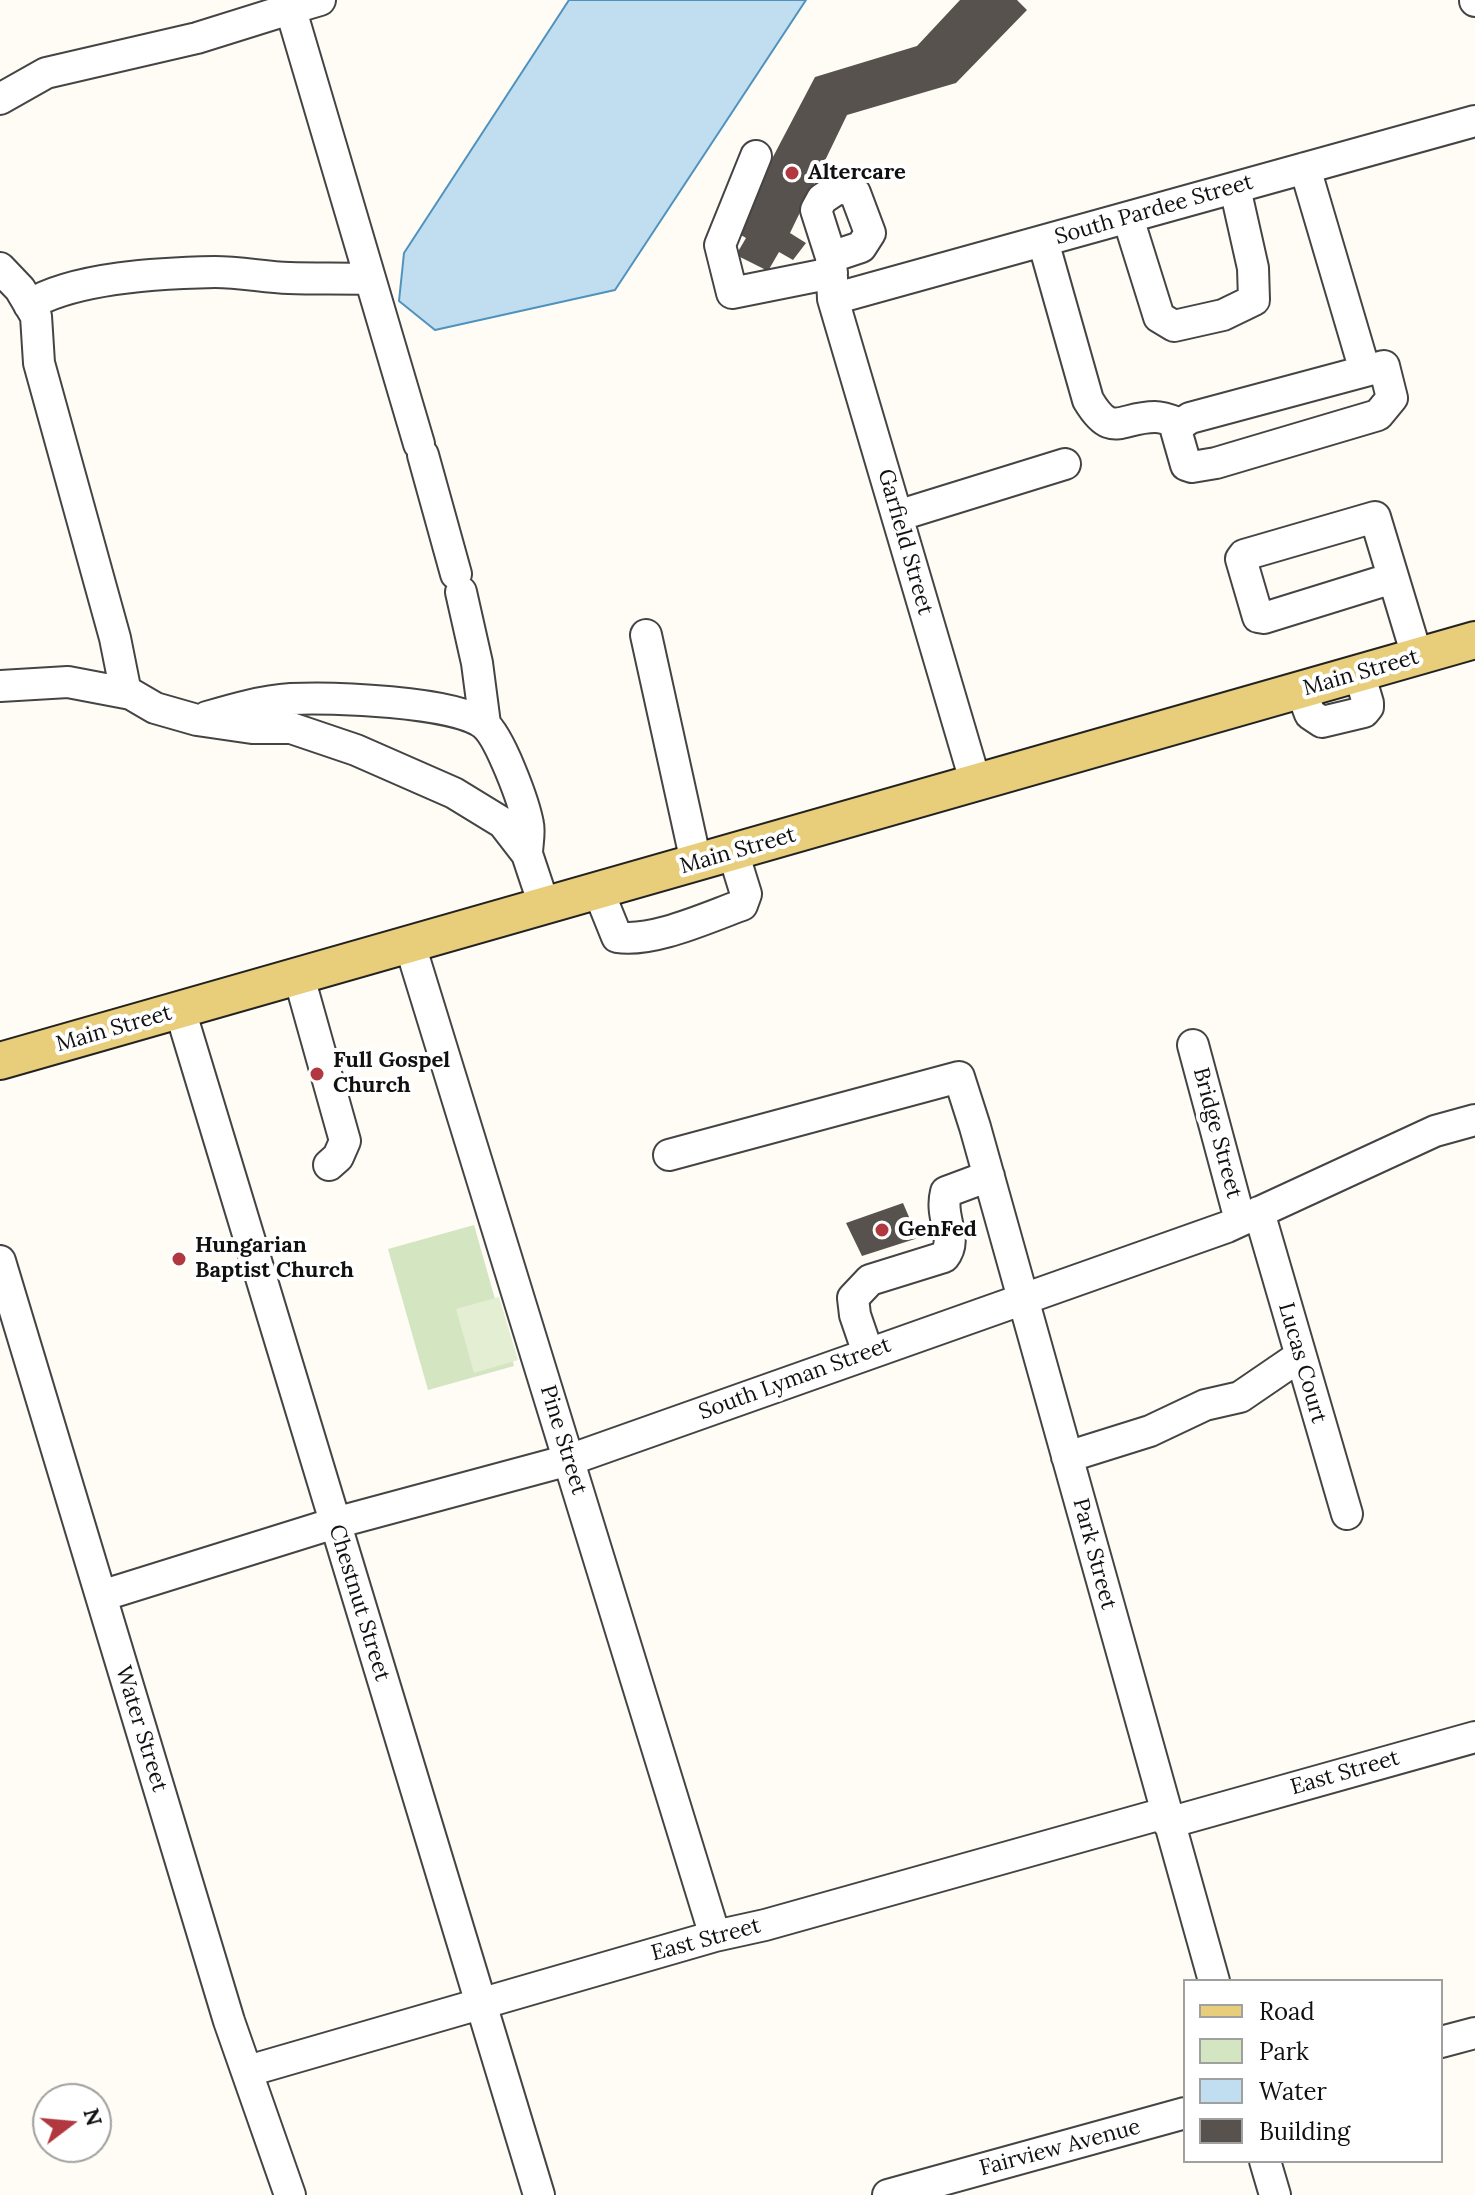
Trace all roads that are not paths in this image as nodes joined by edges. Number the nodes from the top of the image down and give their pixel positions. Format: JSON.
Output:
{"nodes":[{"id":1,"x":306,"y":4,"type":"edge"},
{"id":2,"x":0,"y":99,"type":"edge"},
{"id":3,"x":1475,"y":121,"type":"edge"},
{"id":4,"x":756,"y":156,"type":"dead end"},
{"id":5,"x":1305,"y":168,"type":"junction"},
{"id":6,"x":1235,"y":188,"type":"junction"},
{"id":7,"x":1128,"y":218,"type":"junction"},
{"id":8,"x":1043,"y":241,"type":"junction"},
{"id":9,"x":0,"y":268,"type":"edge"},
{"id":10,"x":832,"y":276,"type":"junction"},
{"id":11,"x":369,"y":279,"type":"junction"},
{"id":12,"x":29,"y":305,"type":"junction"},
{"id":13,"x":1365,"y":371,"type":"junction"},
{"id":14,"x":1181,"y":424,"type":"junction"},
{"id":15,"x":1065,"y":464,"type":"dead end"},
{"id":16,"x":897,"y":516,"type":"junction"},
{"id":17,"x":1393,"y":578,"type":"junction"},
{"id":18,"x":646,"y":635,"type":"dead end"},
{"id":19,"x":1474,"y":642,"type":"edge"},
{"id":20,"x":1417,"y":656,"type":"junction"},
{"id":21,"x":0,"y":686,"type":"edge"},
{"id":22,"x":126,"y":693,"type":"junction"},
{"id":23,"x":197,"y":720,"type":"junction"},
{"id":24,"x":485,"y":724,"type":"junction"},
{"id":25,"x":976,"y":784,"type":"junction"},
{"id":26,"x":733,"y":852,"type":"junction"},
{"id":27,"x":527,"y":854,"type":"junction"},
{"id":28,"x":696,"y":862,"type":"junction"},
{"id":29,"x":598,"y":890,"type":"junction"},
{"id":30,"x":544,"y":905,"type":"junction"},
{"id":31,"x":410,"y":945,"type":"junction"},
{"id":32,"x":299,"y":977,"type":"junction"},
{"id":33,"x":180,"y":1010,"type":"junction"},
{"id":34,"x":1193,"y":1045,"type":"dead end"},
{"id":35,"x":0,"y":1061,"type":"edge"},
{"id":36,"x":1475,"y":1120,"type":"edge"},
{"id":37,"x":669,"y":1155,"type":"dead end"},
{"id":38,"x":329,"y":1165,"type":"dead end"},
{"id":39,"x":989,"y":1176,"type":"junction"},
{"id":40,"x":1250,"y":1216,"type":"junction"},
{"id":41,"x":0,"y":1261,"type":"edge"},
{"id":42,"x":1023,"y":1299,"type":"junction"},
{"id":43,"x":868,"y":1353,"type":"junction"},
{"id":44,"x":1300,"y":1356,"type":"junction"},
{"id":45,"x":1067,"y":1457,"type":"junction"},
{"id":46,"x":569,"y":1460,"type":"junction"},
{"id":47,"x":1347,"y":1514,"type":"dead end"},
{"id":48,"x":335,"y":1523,"type":"junction"},
{"id":49,"x":101,"y":1596,"type":"junction"},
{"id":50,"x":1475,"y":1737,"type":"edge"},
{"id":51,"x":1167,"y":1818,"type":"junction"},
{"id":52,"x":715,"y":1936,"type":"junction"},
{"id":53,"x":1213,"y":1979,"type":"edge"},
{"id":54,"x":481,"y":2002,"type":"junction"},
{"id":55,"x":1475,"y":2033,"type":"edge"},
{"id":56,"x":1443,"y":2041,"type":"edge"},
{"id":57,"x":248,"y":2071,"type":"junction"},
{"id":58,"x":1183,"y":2114,"type":"edge"},
{"id":59,"x":1266,"y":2163,"type":"edge"},
{"id":60,"x":290,"y":2195,"type":"edge"},
{"id":61,"x":539,"y":2195,"type":"edge"},
{"id":62,"x":888,"y":2195,"type":"edge"},
{"id":63,"x":1275,"y":2195,"type":"edge"}],
"edges":[{"from":1,"to":2,"type":"street"},
{"from":1,"to":11,"type":"street"},
{"from":3,"to":5,"type":"street","name":"South Pardee Street"},
{"from":4,"to":10,"type":"street","name":"South Pardee Street"},
{"from":5,"to":6,"type":"street","name":"South Pardee Street"},
{"from":5,"to":13,"type":"street"},
{"from":6,"to":7,"type":"street","name":"South Pardee Street"},
{"from":6,"to":7,"type":"street"},
{"from":7,"to":8,"type":"street","name":"South Pardee Street"},
{"from":8,"to":10,"type":"street","name":"South Pardee Street"},
{"from":8,"to":14,"type":"street"},
{"from":9,"to":12,"type":"street"},
{"from":10,"to":16,"type":"street","name":"Garfield Street"},
{"from":11,"to":12,"type":"street"},
{"from":11,"to":24,"type":"street"},
{"from":12,"to":22,"type":"street"},
{"from":13,"to":14,"type":"street"},
{"from":13,"to":14,"type":"street"},
{"from":15,"to":16,"type":"street"},
{"from":16,"to":25,"type":"street","name":"Garfield Street"},
{"from":17,"to":17,"type":"street"},
{"from":17,"to":20,"type":"street"},
{"from":18,"to":28,"type":"street"},
{"from":19,"to":20,"type":"main road","name":"Main Street"},
{"from":20,"to":25,"type":"main road","name":"Main Street"},
{"from":21,"to":22,"type":"street"},
{"from":22,"to":23,"type":"street"},
{"from":23,"to":24,"type":"street"},
{"from":23,"to":27,"type":"street"},
{"from":24,"to":27,"type":"street"},
{"from":25,"to":26,"type":"main road","name":"Main Street"},
{"from":26,"to":28,"type":"main road","name":"Main Street"},
{"from":26,"to":29,"type":"street"},
{"from":27,"to":30,"type":"street"},
{"from":28,"to":29,"type":"main road","name":"Main Street"},
{"from":29,"to":30,"type":"main road","name":"Main Street"},
{"from":30,"to":31,"type":"main road","name":"Main Street"},
{"from":31,"to":32,"type":"main road","name":"Main Street"},
{"from":31,"to":46,"type":"street","name":"Pine Street"},
{"from":32,"to":33,"type":"main road","name":"Main Street"},
{"from":32,"to":38,"type":"street"},
{"from":33,"to":35,"type":"main road","name":"Main Street"},
{"from":33,"to":48,"type":"street","name":"Chestnut Street"},
{"from":34,"to":40,"type":"street","name":"Bridge Street"},
{"from":36,"to":40,"type":"street","name":"South Lyman Street"},
{"from":37,"to":39,"type":"street","name":"Park Street"},
{"from":39,"to":42,"type":"street","name":"Park Street"},
{"from":39,"to":43,"type":"street"},
{"from":40,"to":42,"type":"street","name":"South Lyman Street"},
{"from":40,"to":44,"type":"street","name":"Lucas Court"},
{"from":41,"to":49,"type":"street","name":"Water Street"},
{"from":42,"to":43,"type":"street","name":"South Lyman Street"},
{"from":42,"to":45,"type":"street","name":"Park Street"},
{"from":43,"to":46,"type":"street","name":"South Lyman Street"},
{"from":44,"to":45,"type":"street"},
{"from":44,"to":47,"type":"street","name":"Lucas Court"},
{"from":45,"to":51,"type":"street","name":"Park Street"},
{"from":46,"to":48,"type":"street","name":"South Lyman Street"},
{"from":46,"to":52,"type":"street","name":"Pine Street"},
{"from":48,"to":49,"type":"street","name":"South Lyman Street"},
{"from":48,"to":54,"type":"street","name":"Chestnut Street"},
{"from":49,"to":57,"type":"street","name":"Water Street"},
{"from":50,"to":51,"type":"street","name":"East Street"},
{"from":51,"to":52,"type":"street","name":"East Street"},
{"from":51,"to":53,"type":"street","name":"Park Street"},
{"from":52,"to":54,"type":"street","name":"East Street"},
{"from":54,"to":57,"type":"street","name":"East Street"},
{"from":54,"to":61,"type":"street","name":"Chestnut Street"},
{"from":55,"to":56,"type":"street"},
{"from":57,"to":60,"type":"street","name":"Water Street"},
{"from":58,"to":62,"type":"street","name":"Fairview Avenue"},
{"from":59,"to":63,"type":"street"}]}
